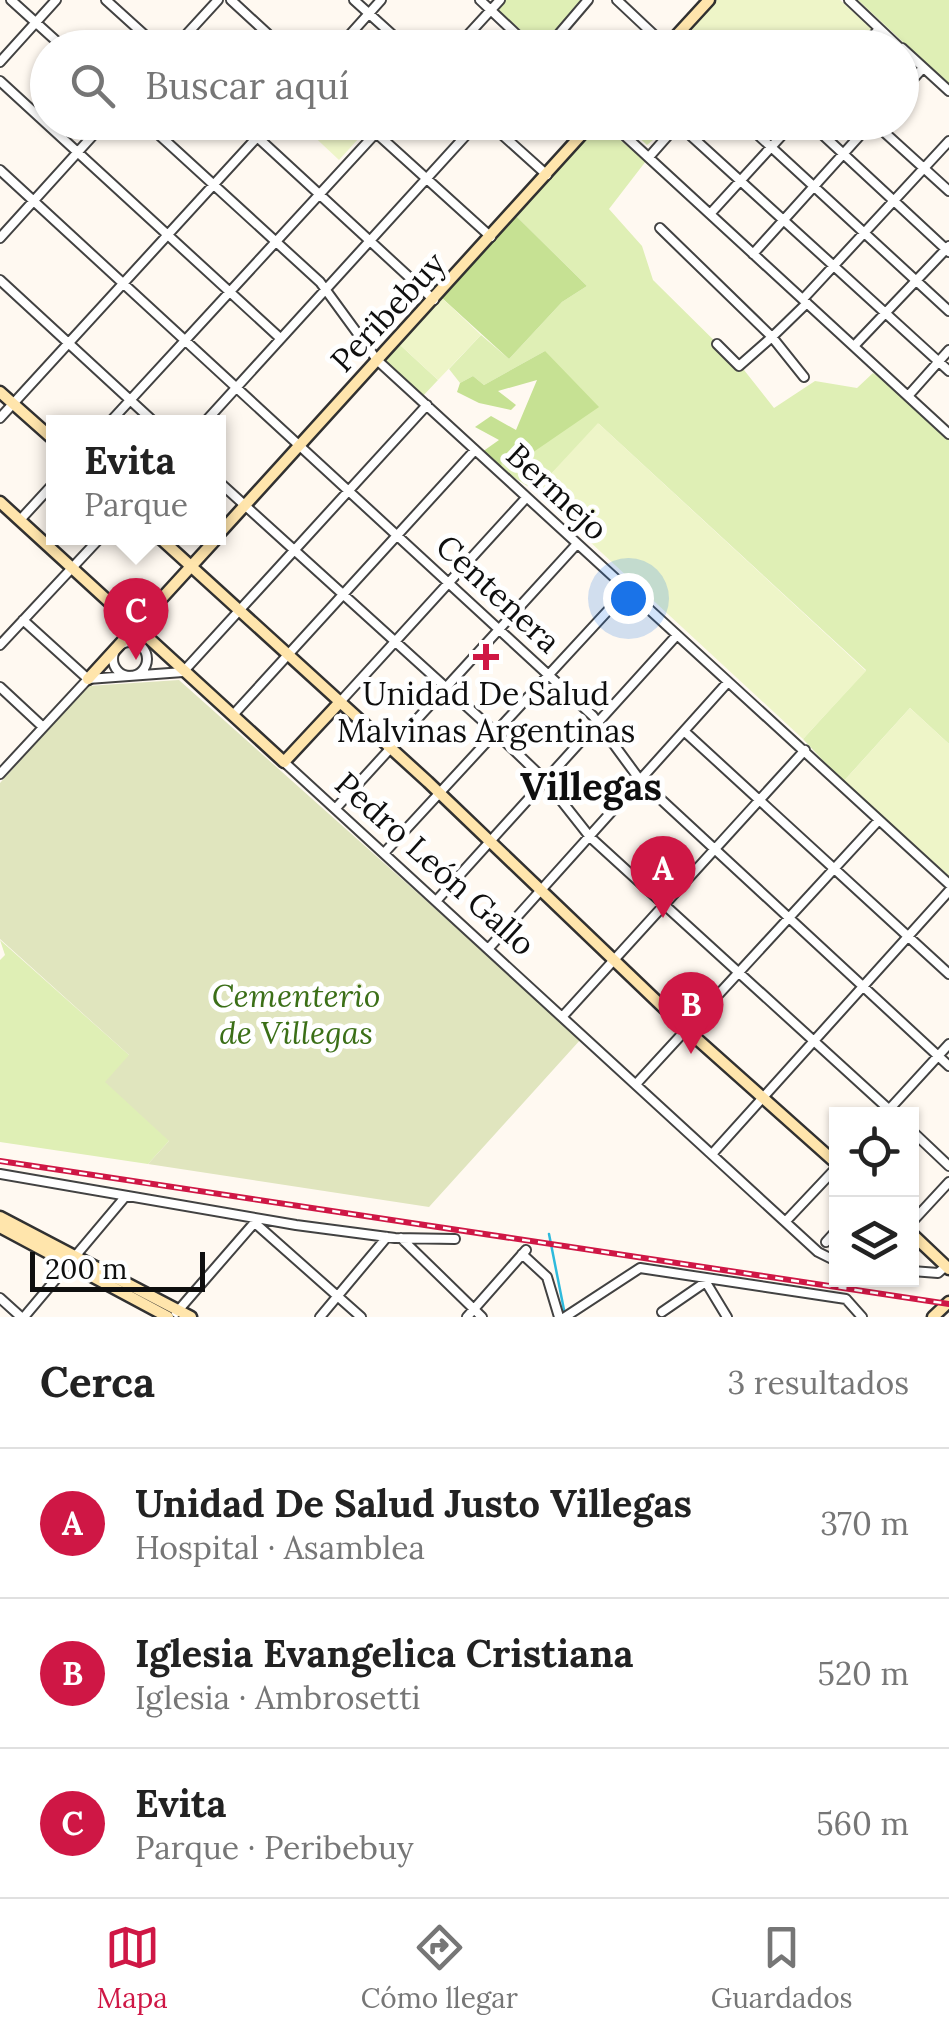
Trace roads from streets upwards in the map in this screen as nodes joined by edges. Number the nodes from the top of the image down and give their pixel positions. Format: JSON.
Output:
{"nodes":[{"id":1,"x":11,"y":0,"type":"edge"},
{"id":2,"x":56,"y":0,"type":"edge"},
{"id":3,"x":106,"y":0,"type":"edge"},
{"id":4,"x":218,"y":0,"type":"edge"},
{"id":5,"x":231,"y":0,"type":"edge"},
{"id":6,"x":354,"y":0,"type":"edge"},
{"id":7,"x":382,"y":0,"type":"edge"},
{"id":8,"x":480,"y":0,"type":"edge"},
{"id":9,"x":500,"y":0,"type":"edge"},
{"id":10,"x":588,"y":0,"type":"edge"},
{"id":11,"x":617,"y":0,"type":"edge"},
{"id":12,"x":709,"y":0,"type":"edge"},
{"id":13,"x":849,"y":0,"type":"edge"},
{"id":14,"x":491,"y":10,"type":"junction"},
{"id":15,"x":369,"y":14,"type":"junction"},
{"id":16,"x":36,"y":22,"type":"junction"},
{"id":17,"x":880,"y":29,"type":"edge"},
{"id":18,"x":45,"y":30,"type":"edge"},
{"id":19,"x":138,"y":30,"type":"edge"},
{"id":20,"x":190,"y":30,"type":"edge"},
{"id":21,"x":264,"y":30,"type":"edge"},
{"id":22,"x":354,"y":30,"type":"edge"},
{"id":23,"x":386,"y":30,"type":"edge"},
{"id":24,"x":473,"y":30,"type":"edge"},
{"id":25,"x":512,"y":30,"type":"edge"},
{"id":26,"x":562,"y":30,"type":"edge"},
{"id":27,"x":648,"y":30,"type":"edge"},
{"id":28,"x":682,"y":30,"type":"edge"},
{"id":29,"x":0,"y":62,"type":"edge"},
{"id":30,"x":919,"y":64,"type":"edge"},
{"id":31,"x":924,"y":68,"type":"junction"},
{"id":32,"x":919,"y":73,"type":"edge"},
{"id":33,"x":0,"y":80,"type":"edge"},
{"id":34,"x":949,"y":91,"type":"edge"},
{"id":35,"x":30,"y":108,"type":"edge"},
{"id":36,"x":65,"y":140,"type":"edge"},
{"id":37,"x":89,"y":140,"type":"edge"},
{"id":38,"x":164,"y":140,"type":"edge"},
{"id":39,"x":255,"y":140,"type":"edge"},
{"id":40,"x":259,"y":140,"type":"edge"},
{"id":41,"x":370,"y":140,"type":"edge"},
{"id":42,"x":383,"y":140,"type":"edge"},
{"id":43,"x":462,"y":140,"type":"edge"},
{"id":44,"x":508,"y":140,"type":"edge"},
{"id":45,"x":577,"y":140,"type":"edge"},
{"id":46,"x":630,"y":140,"type":"edge"},
{"id":47,"x":663,"y":140,"type":"edge"},
{"id":48,"x":696,"y":140,"type":"edge"},
{"id":49,"x":762,"y":140,"type":"edge"},
{"id":50,"x":777,"y":140,"type":"edge"},
{"id":51,"x":828,"y":140,"type":"edge"},
{"id":52,"x":856,"y":140,"type":"edge"},
{"id":53,"x":893,"y":140,"type":"edge"},
{"id":54,"x":949,"y":141,"type":"edge"},
{"id":55,"x":770,"y":148,"type":"junction"},
{"id":56,"x":78,"y":152,"type":"junction"},
{"id":57,"x":843,"y":154,"type":"junction"},
{"id":58,"x":648,"y":157,"type":"junction"},
{"id":59,"x":924,"y":168,"type":"junction"},
{"id":60,"x":0,"y":170,"type":"edge"},
{"id":61,"x":547,"y":175,"type":"junction"},
{"id":62,"x":426,"y":180,"type":"junction"},
{"id":63,"x":740,"y":181,"type":"junction"},
{"id":64,"x":212,"y":185,"type":"junction"},
{"id":65,"x":814,"y":186,"type":"junction"},
{"id":66,"x":949,"y":190,"type":"edge"},
{"id":67,"x":319,"y":194,"type":"junction"},
{"id":68,"x":894,"y":200,"type":"junction"},
{"id":69,"x":34,"y":201,"type":"junction"},
{"id":70,"x":710,"y":214,"type":"junction"},
{"id":71,"x":782,"y":219,"type":"junction"},
{"id":72,"x":660,"y":228,"type":"dead end"},
{"id":73,"x":169,"y":234,"type":"junction"},
{"id":74,"x":863,"y":234,"type":"junction"},
{"id":75,"x":491,"y":237,"type":"junction"},
{"id":76,"x":0,"y":238,"type":"edge"},
{"id":77,"x":370,"y":240,"type":"junction"},
{"id":78,"x":275,"y":242,"type":"junction"},
{"id":79,"x":948,"y":249,"type":"edge"},
{"id":80,"x":754,"y":254,"type":"junction"},
{"id":81,"x":833,"y":265,"type":"junction"},
{"id":82,"x":0,"y":280,"type":"edge"},
{"id":83,"x":916,"y":281,"type":"junction"},
{"id":84,"x":122,"y":285,"type":"junction"},
{"id":85,"x":326,"y":289,"type":"junction"},
{"id":86,"x":230,"y":291,"type":"junction"},
{"id":87,"x":434,"y":300,"type":"junction"},
{"id":88,"x":805,"y":301,"type":"junction"},
{"id":89,"x":949,"y":311,"type":"edge"},
{"id":90,"x":885,"y":313,"type":"junction"},
{"id":91,"x":280,"y":338,"type":"junction"},
{"id":92,"x":772,"y":338,"type":"junction"},
{"id":93,"x":184,"y":341,"type":"junction"},
{"id":94,"x":68,"y":344,"type":"junction"},
{"id":95,"x":717,"y":344,"type":"dead end"},
{"id":96,"x":854,"y":346,"type":"junction"},
{"id":97,"x":949,"y":350,"type":"edge"},
{"id":98,"x":377,"y":360,"type":"junction"},
{"id":99,"x":939,"y":362,"type":"junction"},
{"id":100,"x":949,"y":371,"type":"edge"},
{"id":101,"x":804,"y":377,"type":"dead end"},
{"id":102,"x":236,"y":388,"type":"junction"},
{"id":103,"x":0,"y":392,"type":"edge"},
{"id":104,"x":908,"y":396,"type":"junction"},
{"id":105,"x":130,"y":400,"type":"junction"},
{"id":106,"x":13,"y":404,"type":"junction"},
{"id":107,"x":428,"y":405,"type":"junction"},
{"id":108,"x":116,"y":415,"type":"edge"},
{"id":109,"x":146,"y":415,"type":"edge"},
{"id":110,"x":211,"y":415,"type":"edge"},
{"id":111,"x":0,"y":418,"type":"edge"},
{"id":112,"x":46,"y":433,"type":"edge"},
{"id":113,"x":949,"y":434,"type":"edge"},
{"id":114,"x":300,"y":446,"type":"junction"},
{"id":115,"x":475,"y":450,"type":"junction"},
{"id":116,"x":226,"y":488,"type":"edge"},
{"id":117,"x":349,"y":490,"type":"junction"},
{"id":118,"x":46,"y":492,"type":"edge"},
{"id":119,"x":526,"y":498,"type":"junction"},
{"id":120,"x":0,"y":502,"type":"edge"},
{"id":121,"x":246,"y":506,"type":"junction"},
{"id":122,"x":20,"y":520,"type":"junction"},
{"id":123,"x":226,"y":527,"type":"edge"},
{"id":124,"x":398,"y":536,"type":"junction"},
{"id":125,"x":93,"y":545,"type":"edge"},
{"id":126,"x":168,"y":545,"type":"edge"},
{"id":127,"x":210,"y":545,"type":"edge"},
{"id":128,"x":576,"y":545,"type":"junction"},
{"id":129,"x":294,"y":550,"type":"junction"},
{"id":130,"x":190,"y":566,"type":"junction"},
{"id":131,"x":70,"y":570,"type":"junction"},
{"id":132,"x":448,"y":582,"type":"junction"},
{"id":133,"x":627,"y":590,"type":"junction"},
{"id":134,"x":343,"y":595,"type":"junction"},
{"id":135,"x":239,"y":610,"type":"junction"},
{"id":136,"x":23,"y":620,"type":"junction"},
{"id":137,"x":134,"y":628,"type":"junction"},
{"id":138,"x":499,"y":629,"type":"junction"},
{"id":139,"x":677,"y":635,"type":"junction"},
{"id":140,"x":394,"y":642,"type":"junction"},
{"id":141,"x":0,"y":645,"type":"edge"},
{"id":142,"x":119,"y":645,"type":"junction"},
{"id":143,"x":288,"y":655,"type":"junction"},
{"id":144,"x":183,"y":672,"type":"junction"},
{"id":145,"x":548,"y":674,"type":"junction"},
{"id":146,"x":130,"y":676,"type":"junction"},
{"id":147,"x":88,"y":679,"type":"junction"},
{"id":148,"x":728,"y":682,"type":"junction"},
{"id":149,"x":0,"y":687,"type":"edge"},
{"id":150,"x":445,"y":688,"type":"junction"},
{"id":151,"x":340,"y":702,"type":"junction"},
{"id":152,"x":233,"y":715,"type":"junction"},
{"id":153,"x":598,"y":722,"type":"junction"},
{"id":154,"x":43,"y":727,"type":"junction"},
{"id":155,"x":684,"y":731,"type":"junction"},
{"id":156,"x":494,"y":732,"type":"junction"},
{"id":157,"x":391,"y":748,"type":"junction"},
{"id":158,"x":805,"y":750,"type":"junction"},
{"id":159,"x":284,"y":762,"type":"junction"},
{"id":160,"x":0,"y":774,"type":"edge"},
{"id":161,"x":545,"y":780,"type":"junction"},
{"id":162,"x":640,"y":780,"type":"junction"},
{"id":163,"x":439,"y":793,"type":"junction"},
{"id":164,"x":760,"y":799,"type":"junction"},
{"id":165,"x":336,"y":808,"type":"junction"},
{"id":166,"x":879,"y":820,"type":"junction"},
{"id":167,"x":590,"y":836,"type":"junction"},
{"id":168,"x":489,"y":842,"type":"junction"},
{"id":169,"x":716,"y":848,"type":"junction"},
{"id":170,"x":385,"y":852,"type":"junction"},
{"id":171,"x":834,"y":868,"type":"junction"},
{"id":172,"x":949,"y":888,"type":"edge"},
{"id":173,"x":539,"y":891,"type":"junction"},
{"id":174,"x":437,"y":900,"type":"junction"},
{"id":175,"x":664,"y":904,"type":"junction"},
{"id":176,"x":791,"y":916,"type":"junction"},
{"id":177,"x":910,"y":938,"type":"junction"},
{"id":178,"x":489,"y":948,"type":"junction"},
{"id":179,"x":614,"y":961,"type":"junction"},
{"id":180,"x":740,"y":972,"type":"junction"},
{"id":181,"x":949,"y":974,"type":"edge"},
{"id":182,"x":864,"y":987,"type":"junction"},
{"id":183,"x":563,"y":1016,"type":"junction"},
{"id":184,"x":688,"y":1030,"type":"junction"},
{"id":185,"x":815,"y":1041,"type":"junction"},
{"id":186,"x":949,"y":1044,"type":"edge"},
{"id":187,"x":938,"y":1056,"type":"junction"},
{"id":188,"x":949,"y":1066,"type":"edge"},
{"id":189,"x":637,"y":1084,"type":"junction"},
{"id":190,"x":764,"y":1098,"type":"junction"},
{"id":191,"x":883,"y":1107,"type":"edge"},
{"id":192,"x":894,"y":1107,"type":"edge"},
{"id":193,"x":919,"y":1138,"type":"edge"},
{"id":194,"x":713,"y":1152,"type":"junction"},
{"id":195,"x":829,"y":1159,"type":"edge"},
{"id":196,"x":949,"y":1166,"type":"edge"},
{"id":197,"x":0,"y":1174,"type":"edge"},
{"id":198,"x":829,"y":1174,"type":"edge"},
{"id":199,"x":949,"y":1182,"type":"edge"},
{"id":200,"x":125,"y":1197,"type":"junction"},
{"id":201,"x":919,"y":1214,"type":"edge"},
{"id":202,"x":0,"y":1217,"type":"edge"},
{"id":203,"x":256,"y":1221,"type":"junction"},
{"id":204,"x":786,"y":1221,"type":"junction"},
{"id":205,"x":0,"y":1227,"type":"edge"},
{"id":206,"x":387,"y":1237,"type":"junction"},
{"id":207,"x":401,"y":1238,"type":"junction"},
{"id":208,"x":455,"y":1239,"type":"dead end"},
{"id":209,"x":829,"y":1239,"type":"edge"},
{"id":210,"x":919,"y":1241,"type":"edge"},
{"id":211,"x":826,"y":1242,"type":"dead end"},
{"id":212,"x":829,"y":1258,"type":"edge"},
{"id":213,"x":74,"y":1260,"type":"junction"},
{"id":214,"x":948,"y":1268,"type":"edge"},
{"id":215,"x":919,"y":1273,"type":"edge"},
{"id":216,"x":708,"y":1281,"type":"junction"},
{"id":217,"x":338,"y":1296,"type":"junction"},
{"id":218,"x":0,"y":1298,"type":"edge"},
{"id":219,"x":949,"y":1302,"type":"edge"},
{"id":220,"x":662,"y":1312,"type":"dead end"},
{"id":221,"x":471,"y":1313,"type":"edge"},
{"id":222,"x":173,"y":1315,"type":"edge"},
{"id":223,"x":564,"y":1316,"type":"edge"},
{"id":224,"x":939,"y":1316,"type":"edge"},
{"id":225,"x":22,"y":1317,"type":"edge"},
{"id":226,"x":190,"y":1317,"type":"edge"},
{"id":227,"x":320,"y":1317,"type":"edge"},
{"id":228,"x":361,"y":1317,"type":"edge"},
{"id":229,"x":482,"y":1317,"type":"edge"},
{"id":230,"x":727,"y":1317,"type":"edge"},
{"id":231,"x":862,"y":1317,"type":"edge"}],
"edges":[{"from":1,"to":16,"type":"street"},
{"from":2,"to":16,"type":"street"},
{"from":3,"to":19,"type":"street"},
{"from":4,"to":20,"type":"street"},
{"from":5,"to":21,"type":"street"},
{"from":6,"to":15,"type":"street"},
{"from":7,"to":15,"type":"street"},
{"from":8,"to":14,"type":"street"},
{"from":9,"to":14,"type":"street"},
{"from":10,"to":26,"type":"street"},
{"from":11,"to":27,"type":"street"},
{"from":12,"to":28,"type":"street"},
{"from":13,"to":17,"type":"street"},
{"from":14,"to":24,"type":"street"},
{"from":14,"to":25,"type":"street"},
{"from":15,"to":22,"type":"street"},
{"from":15,"to":23,"type":"street"},
{"from":16,"to":18,"type":"street"},
{"from":16,"to":29,"type":"street"},
{"from":30,"to":31,"type":"street"},
{"from":31,"to":32,"type":"street"},
{"from":31,"to":34,"type":"street"},
{"from":33,"to":35,"type":"street"},
{"from":36,"to":56,"type":"street"},
{"from":37,"to":56,"type":"street"},
{"from":38,"to":64,"type":"street","name":"Bermejo"},
{"from":39,"to":64,"type":"street"},
{"from":40,"to":67,"type":"street"},
{"from":41,"to":67,"type":"street"},
{"from":42,"to":62,"type":"street"},
{"from":43,"to":62,"type":"street"},
{"from":44,"to":61,"type":"street"},
{"from":45,"to":61,"type":"street","name":"Peribebuy"},
{"from":46,"to":58,"type":"street"},
{"from":47,"to":58,"type":"street"},
{"from":48,"to":63,"type":"street"},
{"from":49,"to":55,"type":"street"},
{"from":50,"to":55,"type":"street"},
{"from":51,"to":57,"type":"street"},
{"from":52,"to":57,"type":"street"},
{"from":53,"to":59,"type":"street"},
{"from":54,"to":59,"type":"street"},
{"from":55,"to":63,"type":"street"},
{"from":55,"to":65,"type":"street"},
{"from":56,"to":69,"type":"street"},
{"from":56,"to":73,"type":"street"},
{"from":57,"to":65,"type":"street"},
{"from":57,"to":68,"type":"street"},
{"from":58,"to":70,"type":"street"},
{"from":59,"to":66,"type":"street"},
{"from":59,"to":68,"type":"street"},
{"from":60,"to":69,"type":"street","name":"Centenera"},
{"from":61,"to":75,"type":"street","name":"Peribebuy"},
{"from":62,"to":75,"type":"street"},
{"from":62,"to":77,"type":"street"},
{"from":63,"to":70,"type":"street"},
{"from":63,"to":71,"type":"street"},
{"from":64,"to":73,"type":"street"},
{"from":64,"to":78,"type":"street","name":"Bermejo"},
{"from":65,"to":71,"type":"street"},
{"from":65,"to":74,"type":"street"},
{"from":67,"to":77,"type":"street"},
{"from":67,"to":78,"type":"street"},
{"from":68,"to":74,"type":"street"},
{"from":68,"to":79,"type":"street"},
{"from":69,"to":76,"type":"street"},
{"from":69,"to":84,"type":"street","name":"Centenera"},
{"from":70,"to":80,"type":"street"},
{"from":71,"to":80,"type":"street"},
{"from":71,"to":81,"type":"street"},
{"from":72,"to":92,"type":"street"},
{"from":73,"to":84,"type":"street"},
{"from":73,"to":86,"type":"street"},
{"from":74,"to":81,"type":"street"},
{"from":74,"to":83,"type":"street"},
{"from":75,"to":87,"type":"street","name":"Peribebuy"},
{"from":77,"to":85,"type":"street"},
{"from":77,"to":87,"type":"street"},
{"from":78,"to":85,"type":"street","name":"Bermejo"},
{"from":78,"to":86,"type":"street"},
{"from":79,"to":83,"type":"street"},
{"from":80,"to":88,"type":"street"},
{"from":81,"to":88,"type":"street"},
{"from":81,"to":90,"type":"street"},
{"from":82,"to":94,"type":"street"},
{"from":83,"to":89,"type":"street"},
{"from":83,"to":90,"type":"street"},
{"from":84,"to":93,"type":"street","name":"Centenera"},
{"from":84,"to":94,"type":"street"},
{"from":85,"to":91,"type":"street"},
{"from":85,"to":98,"type":"street","name":"Bermejo"},
{"from":86,"to":91,"type":"street"},
{"from":86,"to":93,"type":"street"},
{"from":87,"to":98,"type":"street","name":"Peribebuy"},
{"from":88,"to":92,"type":"street"},
{"from":88,"to":96,"type":"street"},
{"from":90,"to":96,"type":"street"},
{"from":90,"to":99,"type":"street"},
{"from":91,"to":102,"type":"street"},
{"from":92,"to":95,"type":"street"},
{"from":92,"to":101,"type":"street"},
{"from":93,"to":102,"type":"street","name":"Centenera"},
{"from":93,"to":105,"type":"street"},
{"from":94,"to":105,"type":"street"},
{"from":94,"to":106,"type":"street"},
{"from":96,"to":104,"type":"street"},
{"from":97,"to":99,"type":"street"},
{"from":98,"to":107,"type":"street","name":"Bermejo"},
{"from":98,"to":114,"type":"street","name":"Peribebuy"},
{"from":99,"to":100,"type":"street"},
{"from":99,"to":104,"type":"street"},
{"from":102,"to":110,"type":"street"},
{"from":102,"to":114,"type":"street","name":"Centenera"},
{"from":103,"to":106,"type":"street"},
{"from":104,"to":113,"type":"street"},
{"from":105,"to":108,"type":"street"},
{"from":105,"to":109,"type":"street"},
{"from":106,"to":111,"type":"street"},
{"from":106,"to":112,"type":"street"},
{"from":107,"to":115,"type":"street","name":"Bermejo"},
{"from":107,"to":117,"type":"street"},
{"from":114,"to":117,"type":"street","name":"Centenera"},
{"from":114,"to":121,"type":"street","name":"Peribebuy"},
{"from":115,"to":119,"type":"street","name":"Bermejo"},
{"from":115,"to":124,"type":"street"},
{"from":116,"to":121,"type":"street"},
{"from":117,"to":124,"type":"street","name":"Centenera"},
{"from":117,"to":129,"type":"street"},
{"from":118,"to":122,"type":"street"},
{"from":119,"to":128,"type":"street","name":"Bermejo"},
{"from":119,"to":132,"type":"street"},
{"from":120,"to":122,"type":"street","name":"Pedro León Gallo"},
{"from":121,"to":123,"type":"street","name":"Peribebuy"},
{"from":121,"to":129,"type":"street"},
{"from":122,"to":131,"type":"street","name":"Pedro León Gallo"},
{"from":124,"to":132,"type":"street","name":"Centenera"},
{"from":124,"to":134,"type":"street"},
{"from":125,"to":131,"type":"street"},
{"from":126,"to":130,"type":"street"},
{"from":127,"to":130,"type":"street","name":"Peribebuy"},
{"from":128,"to":133,"type":"street","name":"Bermejo"},
{"from":128,"to":138,"type":"street"},
{"from":129,"to":134,"type":"street"},
{"from":129,"to":135,"type":"street"},
{"from":130,"to":135,"type":"street"},
{"from":130,"to":137,"type":"street","name":"Peribebuy"},
{"from":131,"to":136,"type":"street"},
{"from":131,"to":137,"type":"street","name":"Pedro León Gallo"},
{"from":132,"to":138,"type":"street","name":"Centenera"},
{"from":132,"to":140,"type":"street"},
{"from":133,"to":139,"type":"street","name":"Bermejo"},
{"from":133,"to":145,"type":"street"},
{"from":134,"to":140,"type":"street"},
{"from":134,"to":143,"type":"street"},
{"from":135,"to":143,"type":"street"},
{"from":135,"to":144,"type":"street"},
{"from":136,"to":141,"type":"street"},
{"from":136,"to":147,"type":"street"},
{"from":137,"to":142,"type":"street","name":"Peribebuy"},
{"from":137,"to":144,"type":"street","name":"Pedro León Gallo"},
{"from":138,"to":145,"type":"street","name":"Centenera"},
{"from":138,"to":150,"type":"street"},
{"from":139,"to":148,"type":"street","name":"Bermejo"},
{"from":139,"to":153,"type":"street"},
{"from":140,"to":150,"type":"street"},
{"from":140,"to":151,"type":"street"},
{"from":142,"to":146,"type":"street"},
{"from":142,"to":146,"type":"street"},
{"from":142,"to":147,"type":"street","name":"Peribebuy"},
{"from":143,"to":151,"type":"street"},
{"from":143,"to":152,"type":"street"},
{"from":144,"to":146,"type":"street"},
{"from":144,"to":152,"type":"street","name":"Pedro León Gallo"},
{"from":145,"to":153,"type":"street","name":"Centenera"},
{"from":145,"to":156,"type":"street"},
{"from":146,"to":147,"type":"street"},
{"from":147,"to":154,"type":"street","name":"Peribebuy"},
{"from":148,"to":155,"type":"street"},
{"from":148,"to":158,"type":"street","name":"Bermejo"},
{"from":149,"to":154,"type":"street"},
{"from":150,"to":156,"type":"street"},
{"from":150,"to":157,"type":"street"},
{"from":151,"to":157,"type":"street"},
{"from":151,"to":159,"type":"street"},
{"from":152,"to":159,"type":"street","name":"Pedro León Gallo"},
{"from":153,"to":161,"type":"street"},
{"from":153,"to":162,"type":"street","name":"Centenera"},
{"from":154,"to":160,"type":"street","name":"Peribebuy"},
{"from":155,"to":162,"type":"street"},
{"from":155,"to":164,"type":"street"},
{"from":156,"to":161,"type":"street"},
{"from":156,"to":163,"type":"street"},
{"from":157,"to":163,"type":"street"},
{"from":157,"to":165,"type":"street"},
{"from":158,"to":164,"type":"street"},
{"from":158,"to":166,"type":"street","name":"Bermejo"},
{"from":159,"to":165,"type":"street","name":"Pedro León Gallo"},
{"from":161,"to":167,"type":"street"},
{"from":161,"to":168,"type":"street"},
{"from":162,"to":167,"type":"street"},
{"from":162,"to":169,"type":"street","name":"Centenera"},
{"from":163,"to":168,"type":"street"},
{"from":163,"to":170,"type":"street"},
{"from":164,"to":169,"type":"street"},
{"from":164,"to":171,"type":"street"},
{"from":165,"to":170,"type":"street","name":"Pedro León Gallo"},
{"from":166,"to":171,"type":"street"},
{"from":166,"to":172,"type":"street","name":"Bermejo"},
{"from":167,"to":173,"type":"street"},
{"from":167,"to":175,"type":"street"},
{"from":168,"to":173,"type":"street"},
{"from":168,"to":174,"type":"street"},
{"from":169,"to":175,"type":"street"},
{"from":169,"to":176,"type":"street","name":"Centenera"},
{"from":170,"to":174,"type":"street","name":"Pedro León Gallo"},
{"from":171,"to":176,"type":"street"},
{"from":171,"to":177,"type":"street"},
{"from":172,"to":177,"type":"street"},
{"from":173,"to":178,"type":"street"},
{"from":173,"to":179,"type":"street"},
{"from":174,"to":178,"type":"street","name":"Pedro León Gallo"},
{"from":175,"to":179,"type":"street"},
{"from":175,"to":180,"type":"street"},
{"from":176,"to":180,"type":"street"},
{"from":176,"to":182,"type":"street","name":"Centenera"},
{"from":177,"to":181,"type":"street"},
{"from":177,"to":182,"type":"street"},
{"from":178,"to":183,"type":"street","name":"Pedro León Gallo"},
{"from":179,"to":183,"type":"street"},
{"from":179,"to":184,"type":"street"},
{"from":180,"to":184,"type":"street"},
{"from":180,"to":185,"type":"street"},
{"from":182,"to":185,"type":"street"},
{"from":182,"to":187,"type":"street","name":"Centenera"},
{"from":183,"to":189,"type":"street","name":"Pedro León Gallo"},
{"from":184,"to":189,"type":"street"},
{"from":184,"to":190,"type":"street"},
{"from":185,"to":190,"type":"street"},
{"from":185,"to":191,"type":"street"},
{"from":186,"to":187,"type":"street"},
{"from":187,"to":188,"type":"street","name":"Centenera"},
{"from":187,"to":192,"type":"street"},
{"from":189,"to":194,"type":"street","name":"Pedro León Gallo"},
{"from":190,"to":194,"type":"street"},
{"from":190,"to":195,"type":"street"},
{"from":193,"to":196,"type":"street"},
{"from":194,"to":204,"type":"street","name":"Pedro León Gallo"},
{"from":197,"to":200,"type":"street"},
{"from":198,"to":204,"type":"street"},
{"from":199,"to":201,"type":"street"},
{"from":200,"to":203,"type":"street"},
{"from":200,"to":213,"type":"street"},
{"from":202,"to":213,"type":"street"},
{"from":203,"to":206,"type":"street"},
{"from":203,"to":217,"type":"street"},
{"from":203,"to":222,"type":"street"},
{"from":204,"to":212,"type":"street","name":"Pedro León Gallo"},
{"from":205,"to":213,"type":"street"},
{"from":206,"to":207,"type":"street"},
{"from":206,"to":217,"type":"street"},
{"from":207,"to":208,"type":"street"},
{"from":207,"to":221,"type":"street"},
{"from":209,"to":211,"type":"street"},
{"from":210,"to":214,"type":"street"},
{"from":213,"to":222,"type":"street"},
{"from":213,"to":225,"type":"street"},
{"from":214,"to":215,"type":"street"},
{"from":216,"to":220,"type":"street"},
{"from":216,"to":223,"type":"street"},
{"from":216,"to":230,"type":"street"},
{"from":216,"to":231,"type":"street"},
{"from":217,"to":227,"type":"street"},
{"from":217,"to":228,"type":"street"},
{"from":218,"to":225,"type":"street"},
{"from":219,"to":224,"type":"street"},
{"from":221,"to":223,"type":"street"},
{"from":221,"to":229,"type":"street"},
{"from":222,"to":226,"type":"street"}]}
